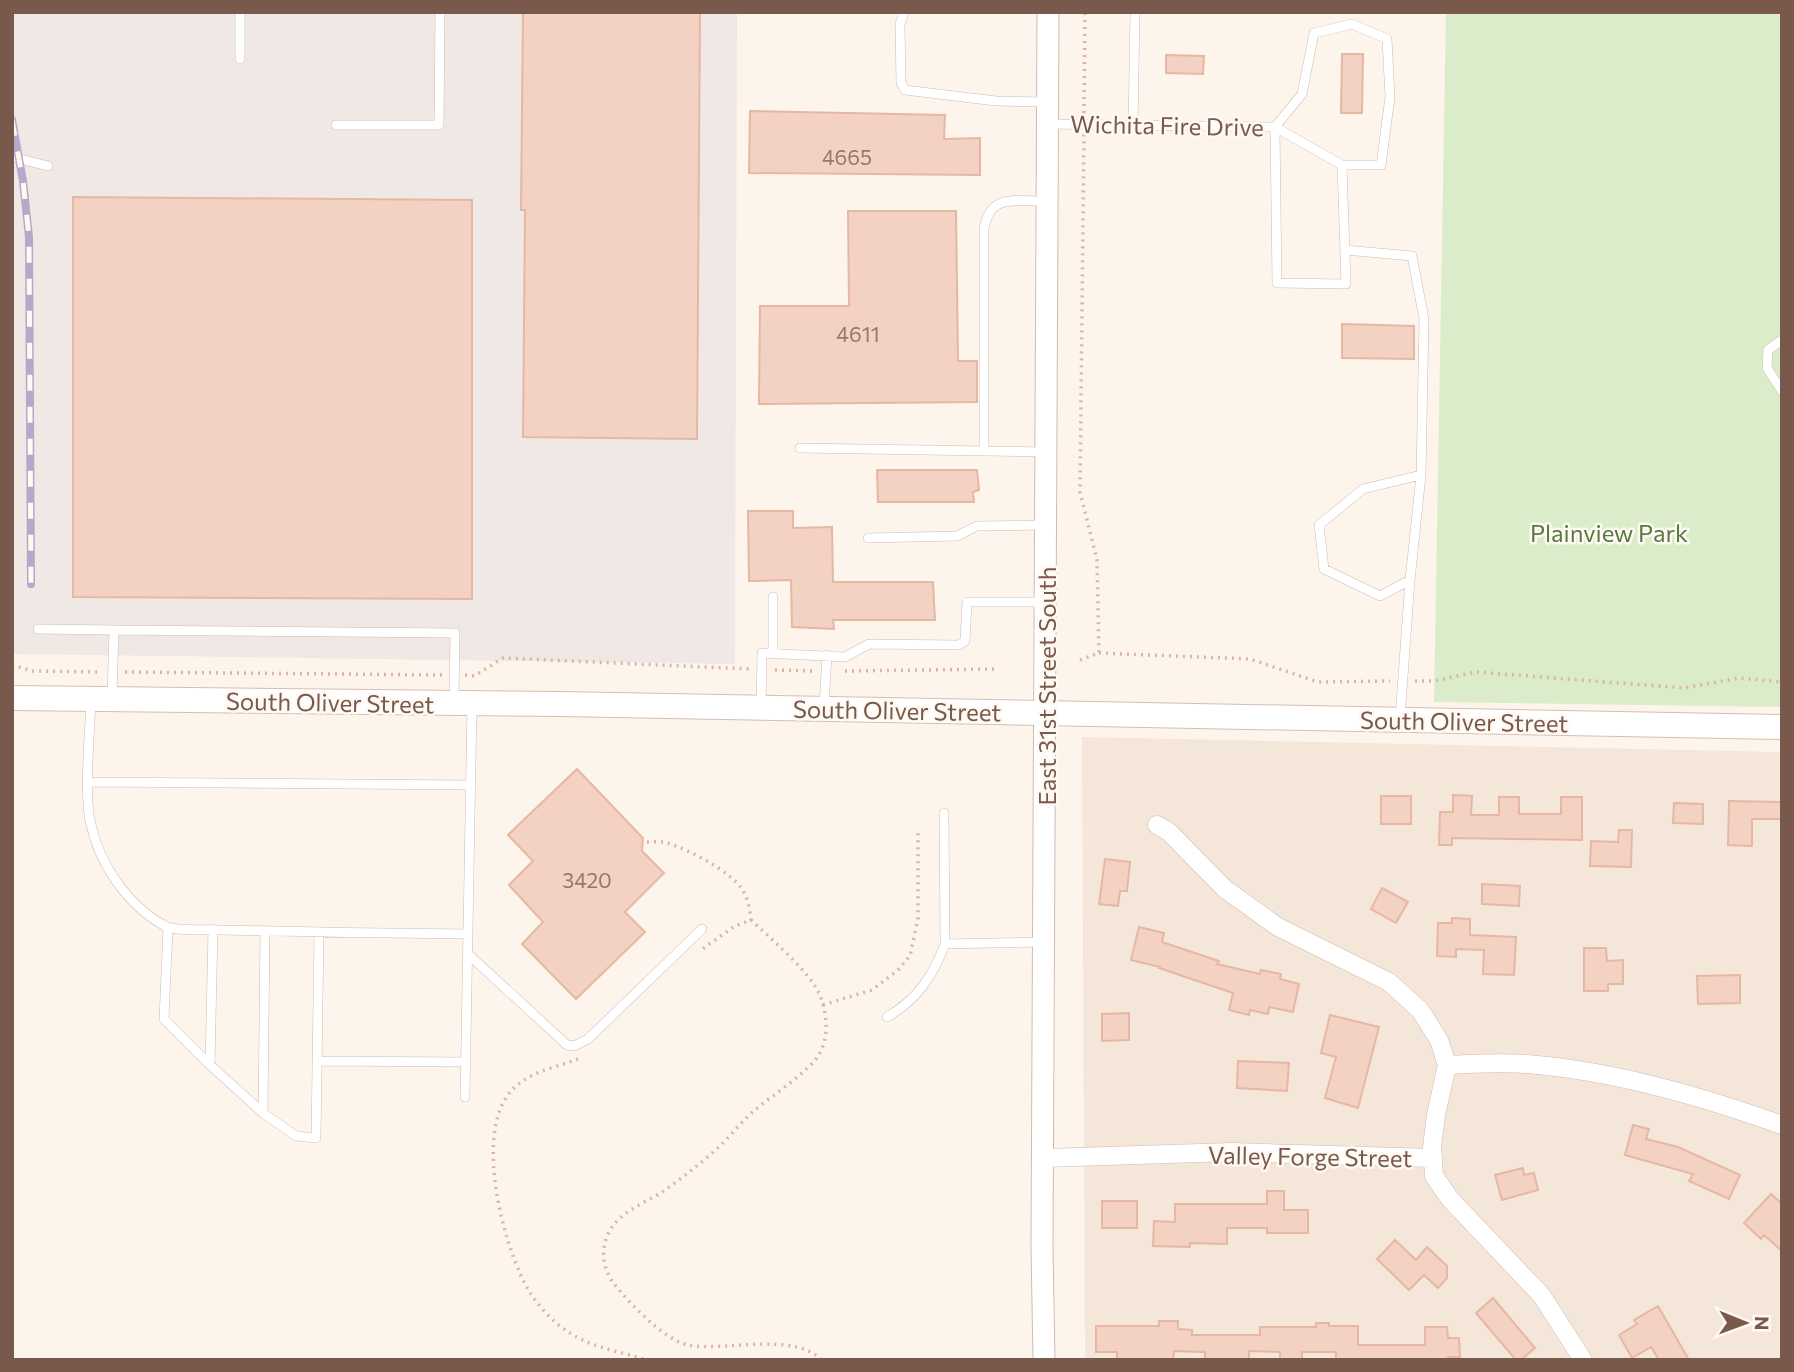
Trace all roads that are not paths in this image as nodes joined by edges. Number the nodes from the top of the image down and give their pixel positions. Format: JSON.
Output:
{"nodes":[{"id":1,"x":240,"y":12,"type":"edge"},
{"id":2,"x":440,"y":12,"type":"edge"},
{"id":3,"x":904,"y":12,"type":"edge"},
{"id":4,"x":1048,"y":12,"type":"edge"},
{"id":5,"x":1135,"y":12,"type":"edge"},
{"id":6,"x":240,"y":59,"type":"dead end"},
{"id":7,"x":1048,"y":102,"type":"junction"},
{"id":8,"x":1048,"y":124,"type":"junction"},
{"id":9,"x":335,"y":125,"type":"dead end"},
{"id":10,"x":1133,"y":126,"type":"junction"},
{"id":11,"x":1275,"y":127,"type":"junction"},
{"id":12,"x":12,"y":157,"type":"edge"},
{"id":13,"x":1342,"y":165,"type":"junction"},
{"id":14,"x":48,"y":166,"type":"dead end"},
{"id":15,"x":1047,"y":201,"type":"junction"},
{"id":16,"x":1345,"y":250,"type":"junction"},
{"id":17,"x":1782,"y":340,"type":"edge"},
{"id":18,"x":1782,"y":391,"type":"edge"},
{"id":19,"x":800,"y":447,"type":"dead end"},
{"id":20,"x":984,"y":451,"type":"junction"},
{"id":21,"x":1045,"y":452,"type":"junction"},
{"id":22,"x":1421,"y":475,"type":"junction"},
{"id":23,"x":1046,"y":524,"type":"junction"},
{"id":24,"x":869,"y":538,"type":"dead end"},
{"id":25,"x":1410,"y":579,"type":"junction"},
{"id":26,"x":774,"y":597,"type":"dead end"},
{"id":27,"x":1046,"y":602,"type":"junction"},
{"id":28,"x":38,"y":629,"type":"dead end"},
{"id":29,"x":114,"y":631,"type":"junction"},
{"id":30,"x":773,"y":653,"type":"junction"},
{"id":31,"x":827,"y":655,"type":"junction"},
{"id":32,"x":12,"y":698,"type":"edge"},
{"id":33,"x":102,"y":699,"type":"junction"},
{"id":34,"x":463,"y":704,"type":"junction"},
{"id":35,"x":761,"y":708,"type":"junction"},
{"id":36,"x":824,"y":709,"type":"junction"},
{"id":37,"x":1046,"y":713,"type":"junction"},
{"id":38,"x":1400,"y":720,"type":"junction"},
{"id":39,"x":1782,"y":727,"type":"edge"},
{"id":40,"x":89,"y":782,"type":"junction"},
{"id":41,"x":471,"y":785,"type":"junction"},
{"id":42,"x":944,"y":813,"type":"dead end"},
{"id":43,"x":1157,"y":825,"type":"dead end"},
{"id":44,"x":167,"y":928,"type":"junction"},
{"id":45,"x":213,"y":929,"type":"junction"},
{"id":46,"x":702,"y":929,"type":"dead end"},
{"id":47,"x":265,"y":931,"type":"junction"},
{"id":48,"x":318,"y":932,"type":"junction"},
{"id":49,"x":468,"y":934,"type":"junction"},
{"id":50,"x":1045,"y":942,"type":"junction"},
{"id":51,"x":945,"y":944,"type":"junction"},
{"id":52,"x":467,"y":953,"type":"junction"},
{"id":53,"x":887,"y":1017,"type":"dead end"},
{"id":54,"x":317,"y":1061,"type":"junction"},
{"id":55,"x":465,"y":1062,"type":"junction"},
{"id":56,"x":210,"y":1065,"type":"junction"},
{"id":57,"x":1447,"y":1065,"type":"junction"},
{"id":58,"x":465,"y":1097,"type":"dead end"},
{"id":59,"x":263,"y":1113,"type":"junction"},
{"id":60,"x":1782,"y":1125,"type":"edge"},
{"id":61,"x":1044,"y":1158,"type":"junction"},
{"id":62,"x":1433,"y":1158,"type":"junction"},
{"id":63,"x":1044,"y":1360,"type":"edge"},
{"id":64,"x":1583,"y":1360,"type":"edge"}],
"edges":[{"from":1,"to":6,"type":"lane"},
{"from":2,"to":9,"type":"lane"},
{"from":3,"to":7,"type":"lane"},
{"from":4,"to":7,"type":"street","name":"East 31st Street South"},
{"from":5,"to":10,"type":"lane"},
{"from":7,"to":8,"type":"street","name":"East 31st Street South"},
{"from":8,"to":10,"type":"lane","name":"Wichita Fire Drive"},
{"from":8,"to":15,"type":"street","name":"East 31st Street South"},
{"from":10,"to":11,"type":"lane","name":"Wichita Fire Drive"},
{"from":11,"to":13,"type":"lane"},
{"from":11,"to":13,"type":"lane","name":"Wichita Fire Drive"},
{"from":11,"to":16,"type":"lane"},
{"from":12,"to":14,"type":"lane"},
{"from":13,"to":16,"type":"lane"},
{"from":15,"to":20,"type":"lane"},
{"from":15,"to":21,"type":"street","name":"East 31st Street South"},
{"from":16,"to":22,"type":"lane"},
{"from":17,"to":18,"type":"lane"},
{"from":19,"to":20,"type":"lane"},
{"from":20,"to":21,"type":"lane"},
{"from":21,"to":23,"type":"street","name":"East 31st Street South"},
{"from":22,"to":25,"type":"lane"},
{"from":22,"to":25,"type":"lane"},
{"from":23,"to":24,"type":"lane"},
{"from":23,"to":27,"type":"street","name":"East 31st Street South"},
{"from":25,"to":38,"type":"lane"},
{"from":26,"to":30,"type":"lane"},
{"from":27,"to":31,"type":"lane"},
{"from":27,"to":37,"type":"street","name":"East 31st Street South"},
{"from":28,"to":29,"type":"lane"},
{"from":29,"to":33,"type":"lane"},
{"from":29,"to":34,"type":"lane"},
{"from":30,"to":31,"type":"lane"},
{"from":30,"to":35,"type":"lane"},
{"from":31,"to":36,"type":"lane"},
{"from":32,"to":33,"type":"main road","name":"South Oliver Street"},
{"from":33,"to":34,"type":"main road","name":"South Oliver Street"},
{"from":33,"to":40,"type":"lane"},
{"from":34,"to":35,"type":"main road","name":"South Oliver Street"},
{"from":34,"to":41,"type":"lane"},
{"from":35,"to":36,"type":"main road","name":"South Oliver Street"},
{"from":36,"to":37,"type":"main road","name":"South Oliver Street"},
{"from":37,"to":38,"type":"main road","name":"South Oliver Street"},
{"from":37,"to":50,"type":"street","name":"East 31st Street South"},
{"from":38,"to":39,"type":"main road","name":"South Oliver Street"},
{"from":40,"to":41,"type":"lane"},
{"from":40,"to":44,"type":"lane"},
{"from":41,"to":49,"type":"lane"},
{"from":42,"to":51,"type":"lane"},
{"from":43,"to":57,"type":"street"},
{"from":44,"to":45,"type":"lane"},
{"from":44,"to":56,"type":"lane"},
{"from":45,"to":47,"type":"lane"},
{"from":45,"to":56,"type":"lane"},
{"from":46,"to":52,"type":"lane"},
{"from":47,"to":48,"type":"lane"},
{"from":47,"to":59,"type":"lane"},
{"from":48,"to":49,"type":"lane"},
{"from":48,"to":54,"type":"lane"},
{"from":49,"to":52,"type":"lane"},
{"from":50,"to":51,"type":"lane"},
{"from":50,"to":61,"type":"street","name":"East 31st Street South"},
{"from":51,"to":53,"type":"lane"},
{"from":52,"to":55,"type":"lane"},
{"from":54,"to":55,"type":"lane"},
{"from":54,"to":59,"type":"lane"},
{"from":55,"to":58,"type":"lane"},
{"from":56,"to":59,"type":"lane"},
{"from":57,"to":60,"type":"street"},
{"from":57,"to":62,"type":"street","name":"Valley Forge Street"},
{"from":61,"to":62,"type":"street","name":"Valley Forge Street"},
{"from":61,"to":63,"type":"street","name":"East 31st Street South"},
{"from":62,"to":64,"type":"street"}]}
